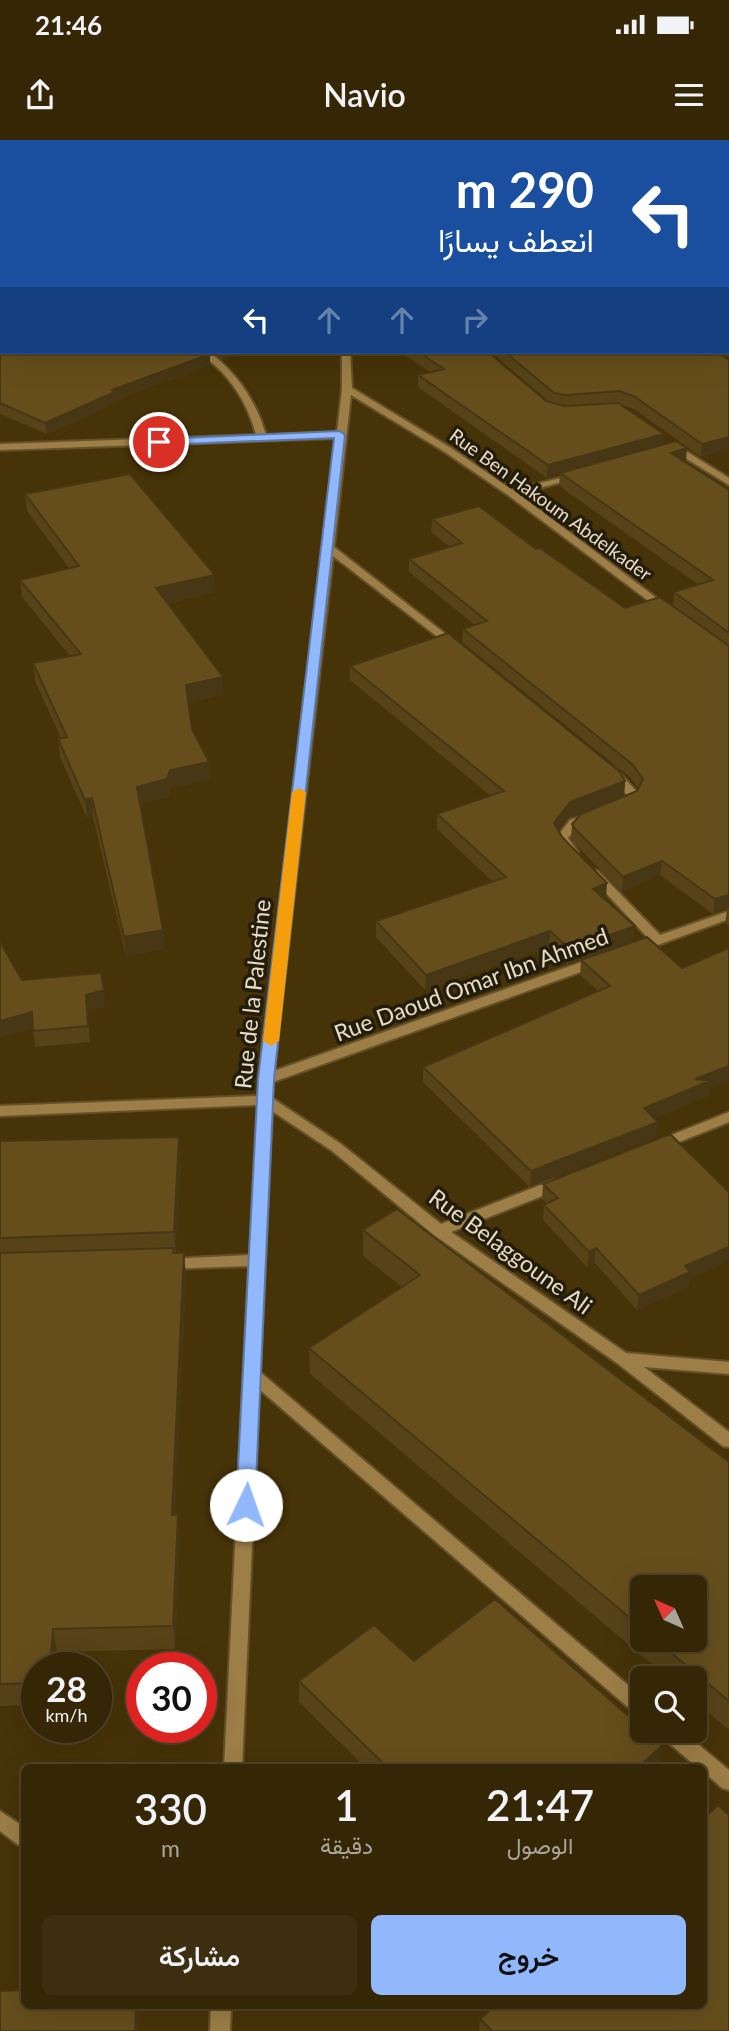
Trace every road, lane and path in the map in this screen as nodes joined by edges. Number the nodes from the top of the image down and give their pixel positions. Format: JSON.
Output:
{"nodes":[{"id":1,"x":207,"y":354,"type":"edge"},
{"id":2,"x":347,"y":354,"type":"edge"},
{"id":3,"x":347,"y":389,"type":"junction"},
{"id":4,"x":340,"y":435,"type":"junction"},
{"id":5,"x":262,"y":439,"type":"junction"},
{"id":6,"x":665,"y":446,"type":"edge"},
{"id":7,"x":0,"y":447,"type":"edge"},
{"id":8,"x":587,"y":472,"type":"edge"},
{"id":9,"x":729,"y":482,"type":"edge"},
{"id":10,"x":511,"y":493,"type":"junction"},
{"id":11,"x":327,"y":547,"type":"junction"},
{"id":12,"x":675,"y":615,"type":"edge"},
{"id":13,"x":470,"y":657,"type":"edge"},
{"id":14,"x":604,"y":766,"type":"edge"},
{"id":15,"x":729,"y":915,"type":"edge"},
{"id":16,"x":657,"y":940,"type":"junction"},
{"id":17,"x":266,"y":1079,"type":"junction"},
{"id":18,"x":265,"y":1100,"type":"junction"},
{"id":19,"x":0,"y":1111,"type":"edge"},
{"id":20,"x":729,"y":1117,"type":"edge"},
{"id":21,"x":639,"y":1153,"type":"edge"},
{"id":22,"x":577,"y":1177,"type":"edge"},
{"id":23,"x":439,"y":1231,"type":"junction"},
{"id":24,"x":256,"y":1260,"type":"junction"},
{"id":25,"x":150,"y":1264,"type":"edge"},
{"id":26,"x":623,"y":1359,"type":"junction"},
{"id":27,"x":729,"y":1368,"type":"edge"},
{"id":28,"x":252,"y":1374,"type":"junction"},
{"id":29,"x":729,"y":1441,"type":"edge"},
{"id":30,"x":630,"y":1698,"type":"edge"},
{"id":31,"x":681,"y":1743,"type":"edge"},
{"id":32,"x":233,"y":1764,"type":"edge"},
{"id":33,"x":702,"y":1764,"type":"edge"},
{"id":34,"x":707,"y":1769,"type":"edge"},
{"id":35,"x":729,"y":1782,"type":"edge"},
{"id":36,"x":0,"y":1820,"type":"edge"},
{"id":37,"x":21,"y":1836,"type":"edge"},
{"id":38,"x":221,"y":2009,"type":"edge"},
{"id":39,"x":220,"y":2031,"type":"edge"}],
"edges":[{"from":1,"to":5,"type":"street"},
{"from":2,"to":3,"type":"street","name":"Rue de la Palestine"},
{"from":3,"to":4,"type":"street","name":"Rue de la Palestine"},
{"from":3,"to":10,"type":"street","name":"Rue Ben Hakoum Abdelkader"},
{"from":4,"to":5,"type":"street"},
{"from":4,"to":11,"type":"street","name":"Rue de la Palestine"},
{"from":5,"to":7,"type":"street"},
{"from":6,"to":9,"type":"street"},
{"from":8,"to":10,"type":"street"},
{"from":10,"to":12,"type":"street","name":"Rue Ben Hakoum Abdelkader"},
{"from":11,"to":13,"type":"street"},
{"from":11,"to":17,"type":"street","name":"Rue de la Palestine"},
{"from":14,"to":16,"type":"street"},
{"from":15,"to":16,"type":"street","name":"Rue Daoud Omar Ibn Ahmed"},
{"from":16,"to":17,"type":"street","name":"Rue Daoud Omar Ibn Ahmed"},
{"from":17,"to":18,"type":"street","name":"Rue de la Palestine"},
{"from":18,"to":19,"type":"street"},
{"from":18,"to":23,"type":"street","name":"Rue Belaggoune Ali"},
{"from":18,"to":24,"type":"street","name":"Rue de la Palestine"},
{"from":20,"to":21,"type":"street"},
{"from":22,"to":23,"type":"street"},
{"from":23,"to":26,"type":"street","name":"Rue Belaggoune Ali"},
{"from":24,"to":25,"type":"street"},
{"from":24,"to":28,"type":"street","name":"Rue de la Palestine"},
{"from":26,"to":27,"type":"street"},
{"from":26,"to":29,"type":"street","name":"Rue Belaggoune Ali"},
{"from":28,"to":30,"type":"street"},
{"from":28,"to":32,"type":"street","name":"Rue de la Palestine"},
{"from":31,"to":33,"type":"street"},
{"from":34,"to":35,"type":"street"},
{"from":36,"to":37,"type":"street"},
{"from":38,"to":39,"type":"street"}]}
